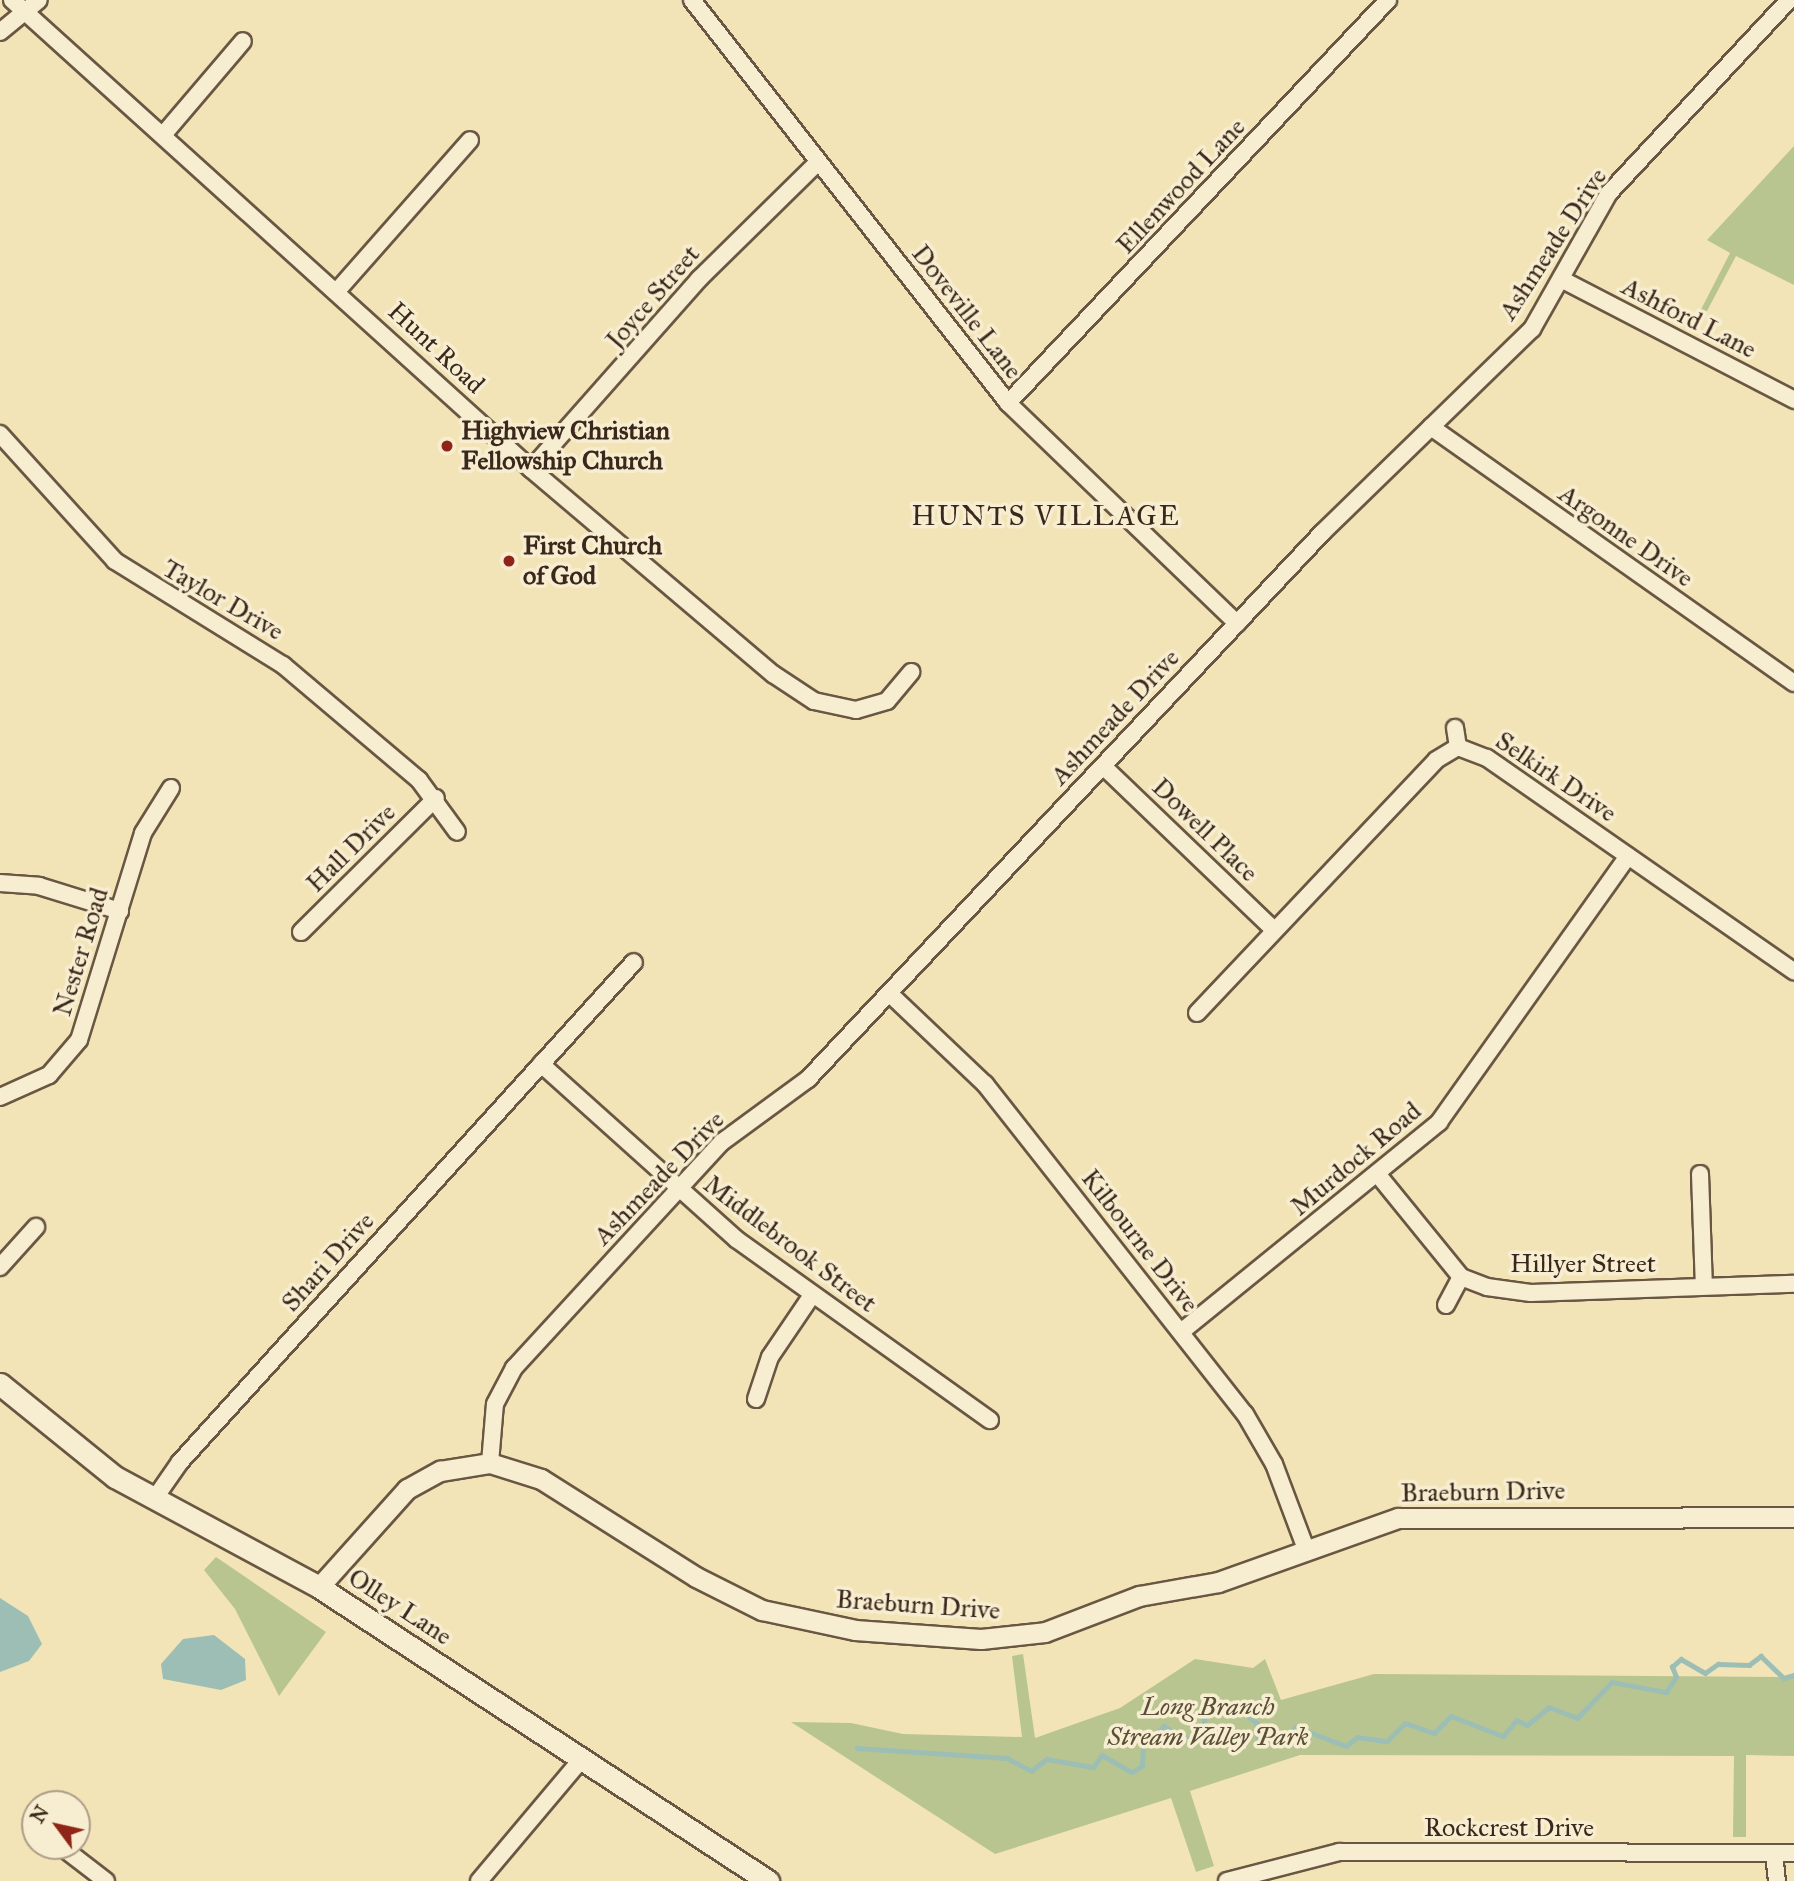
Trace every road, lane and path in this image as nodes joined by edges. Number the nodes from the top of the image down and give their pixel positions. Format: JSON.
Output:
{"nodes":[{"id":1,"x":12,"y":0,"type":"edge"},
{"id":2,"x":39,"y":0,"type":"edge"},
{"id":3,"x":692,"y":0,"type":"edge"},
{"id":4,"x":1388,"y":0,"type":"edge"},
{"id":5,"x":1789,"y":0,"type":"edge"},
{"id":6,"x":24,"y":11,"type":"junction"},
{"id":7,"x":0,"y":32,"type":"edge"},
{"id":8,"x":243,"y":41,"type":"dead end"},
{"id":9,"x":163,"y":135,"type":"junction"},
{"id":10,"x":470,"y":140,"type":"dead end"},
{"id":11,"x":817,"y":163,"type":"junction"},
{"id":12,"x":1561,"y":279,"type":"junction"},
{"id":13,"x":337,"y":291,"type":"junction"},
{"id":14,"x":1794,"y":400,"type":"edge"},
{"id":15,"x":1008,"y":403,"type":"junction"},
{"id":16,"x":1431,"y":427,"type":"junction"},
{"id":17,"x":0,"y":433,"type":"edge"},
{"id":18,"x":531,"y":469,"type":"junction"},
{"id":19,"x":1237,"y":623,"type":"junction"},
{"id":20,"x":911,"y":672,"type":"dead end"},
{"id":21,"x":1794,"y":683,"type":"edge"},
{"id":22,"x":1455,"y":728,"type":"dead end"},
{"id":23,"x":1458,"y":747,"type":"junction"},
{"id":24,"x":1102,"y":766,"type":"junction"},
{"id":25,"x":171,"y":788,"type":"dead end"},
{"id":26,"x":436,"y":798,"type":"junction"},
{"id":27,"x":457,"y":832,"type":"dead end"},
{"id":28,"x":1628,"y":856,"type":"junction"},
{"id":29,"x":0,"y":883,"type":"edge"},
{"id":30,"x":120,"y":911,"type":"junction"},
{"id":31,"x":1274,"y":930,"type":"junction"},
{"id":32,"x":301,"y":932,"type":"dead end"},
{"id":33,"x":634,"y":962,"type":"dead end"},
{"id":34,"x":1794,"y":971,"type":"edge"},
{"id":35,"x":890,"y":993,"type":"junction"},
{"id":36,"x":1197,"y":1013,"type":"dead end"},
{"id":37,"x":541,"y":1064,"type":"junction"},
{"id":38,"x":0,"y":1097,"type":"edge"},
{"id":39,"x":1700,"y":1174,"type":"dead end"},
{"id":40,"x":1379,"y":1176,"type":"junction"},
{"id":41,"x":678,"y":1189,"type":"junction"},
{"id":42,"x":36,"y":1227,"type":"dead end"},
{"id":43,"x":0,"y":1267,"type":"edge"},
{"id":44,"x":1461,"y":1277,"type":"junction"},
{"id":45,"x":1794,"y":1284,"type":"edge"},
{"id":46,"x":1704,"y":1286,"type":"junction"},
{"id":47,"x":812,"y":1295,"type":"junction"},
{"id":48,"x":1446,"y":1305,"type":"dead end"},
{"id":49,"x":1181,"y":1332,"type":"junction"},
{"id":50,"x":0,"y":1384,"type":"edge"},
{"id":51,"x":756,"y":1399,"type":"dead end"},
{"id":52,"x":990,"y":1420,"type":"dead end"},
{"id":53,"x":489,"y":1463,"type":"junction"},
{"id":54,"x":155,"y":1498,"type":"junction"},
{"id":55,"x":1794,"y":1517,"type":"edge"},
{"id":56,"x":1306,"y":1549,"type":"junction"},
{"id":57,"x":319,"y":1587,"type":"junction"},
{"id":58,"x":581,"y":1760,"type":"junction"},
{"id":59,"x":1774,"y":1853,"type":"junction"},
{"id":60,"x":1794,"y":1853,"type":"edge"},
{"id":61,"x":79,"y":1860,"type":"edge"},
{"id":62,"x":106,"y":1881,"type":"edge"},
{"id":63,"x":479,"y":1881,"type":"edge"},
{"id":64,"x":768,"y":1881,"type":"edge"},
{"id":65,"x":1227,"y":1881,"type":"edge"},
{"id":66,"x":1777,"y":1881,"type":"edge"}],
"edges":[{"from":1,"to":6,"type":"street","name":"Hunt Road"},
{"from":2,"to":6,"type":"street"},
{"from":3,"to":11,"type":"street","name":"Doveville Lane"},
{"from":4,"to":15,"type":"street","name":"Ellenwood Lane"},
{"from":5,"to":12,"type":"street","name":"Ashmeade Drive"},
{"from":6,"to":7,"type":"street"},
{"from":6,"to":9,"type":"street","name":"Hunt Road"},
{"from":8,"to":9,"type":"street"},
{"from":9,"to":13,"type":"street","name":"Hunt Road"},
{"from":10,"to":13,"type":"street"},
{"from":11,"to":15,"type":"street","name":"Doveville Lane"},
{"from":11,"to":18,"type":"street","name":"Joyce Street"},
{"from":12,"to":14,"type":"street","name":"Ashford Lane"},
{"from":12,"to":16,"type":"street","name":"Ashmeade Drive"},
{"from":13,"to":18,"type":"street","name":"Hunt Road"},
{"from":15,"to":19,"type":"street","name":"Doveville Lane"},
{"from":16,"to":19,"type":"street","name":"Ashmeade Drive"},
{"from":16,"to":21,"type":"street","name":"Argonne Drive"},
{"from":17,"to":26,"type":"street","name":"Taylor Drive"},
{"from":18,"to":20,"type":"street","name":"Hunt Road"},
{"from":19,"to":24,"type":"street","name":"Ashmeade Drive"},
{"from":22,"to":23,"type":"street"},
{"from":23,"to":28,"type":"street","name":"Selkirk Drive"},
{"from":23,"to":31,"type":"street","name":"Selkirk Drive"},
{"from":24,"to":31,"type":"street","name":"Dowell Place"},
{"from":24,"to":35,"type":"street","name":"Ashmeade Drive"},
{"from":25,"to":30,"type":"street","name":"Nester Road"},
{"from":26,"to":27,"type":"street","name":"Taylor Drive"},
{"from":26,"to":32,"type":"street","name":"Hall Drive"},
{"from":28,"to":34,"type":"street","name":"Selkirk Drive"},
{"from":28,"to":40,"type":"street","name":"Murdock Road"},
{"from":29,"to":30,"type":"street"},
{"from":30,"to":38,"type":"street","name":"Nester Road"},
{"from":31,"to":36,"type":"street","name":"Selkirk Drive"},
{"from":33,"to":37,"type":"street","name":"Shari Drive"},
{"from":35,"to":41,"type":"street","name":"Ashmeade Drive"},
{"from":35,"to":49,"type":"street","name":"Kilbourne Drive"},
{"from":37,"to":41,"type":"street","name":"Middlebrook Street"},
{"from":37,"to":54,"type":"street","name":"Shari Drive"},
{"from":39,"to":46,"type":"street"},
{"from":40,"to":44,"type":"street"},
{"from":40,"to":49,"type":"street","name":"Murdock Road"},
{"from":41,"to":47,"type":"street","name":"Middlebrook Street"},
{"from":41,"to":53,"type":"street","name":"Ashmeade Drive"},
{"from":42,"to":43,"type":"street"},
{"from":44,"to":46,"type":"street","name":"Hillyer Street"},
{"from":44,"to":48,"type":"street"},
{"from":45,"to":46,"type":"street","name":"Hillyer Street"},
{"from":47,"to":51,"type":"street"},
{"from":47,"to":52,"type":"street","name":"Middlebrook Street"},
{"from":49,"to":56,"type":"street","name":"Kilbourne Drive"},
{"from":50,"to":54,"type":"main road","name":"Olley Lane"},
{"from":53,"to":56,"type":"street","name":"Braeburn Drive"},
{"from":53,"to":57,"type":"street","name":"Braeburn Drive"},
{"from":54,"to":57,"type":"main road","name":"Olley Lane"},
{"from":55,"to":56,"type":"street","name":"Braeburn Drive"},
{"from":57,"to":58,"type":"main road","name":"Olley Lane"},
{"from":58,"to":63,"type":"street"},
{"from":58,"to":64,"type":"main road","name":"Olley Lane"},
{"from":59,"to":60,"type":"street","name":"Rockcrest Drive"},
{"from":59,"to":65,"type":"street","name":"Rockcrest Drive"},
{"from":59,"to":66,"type":"street"},
{"from":61,"to":62,"type":"street"}]}
